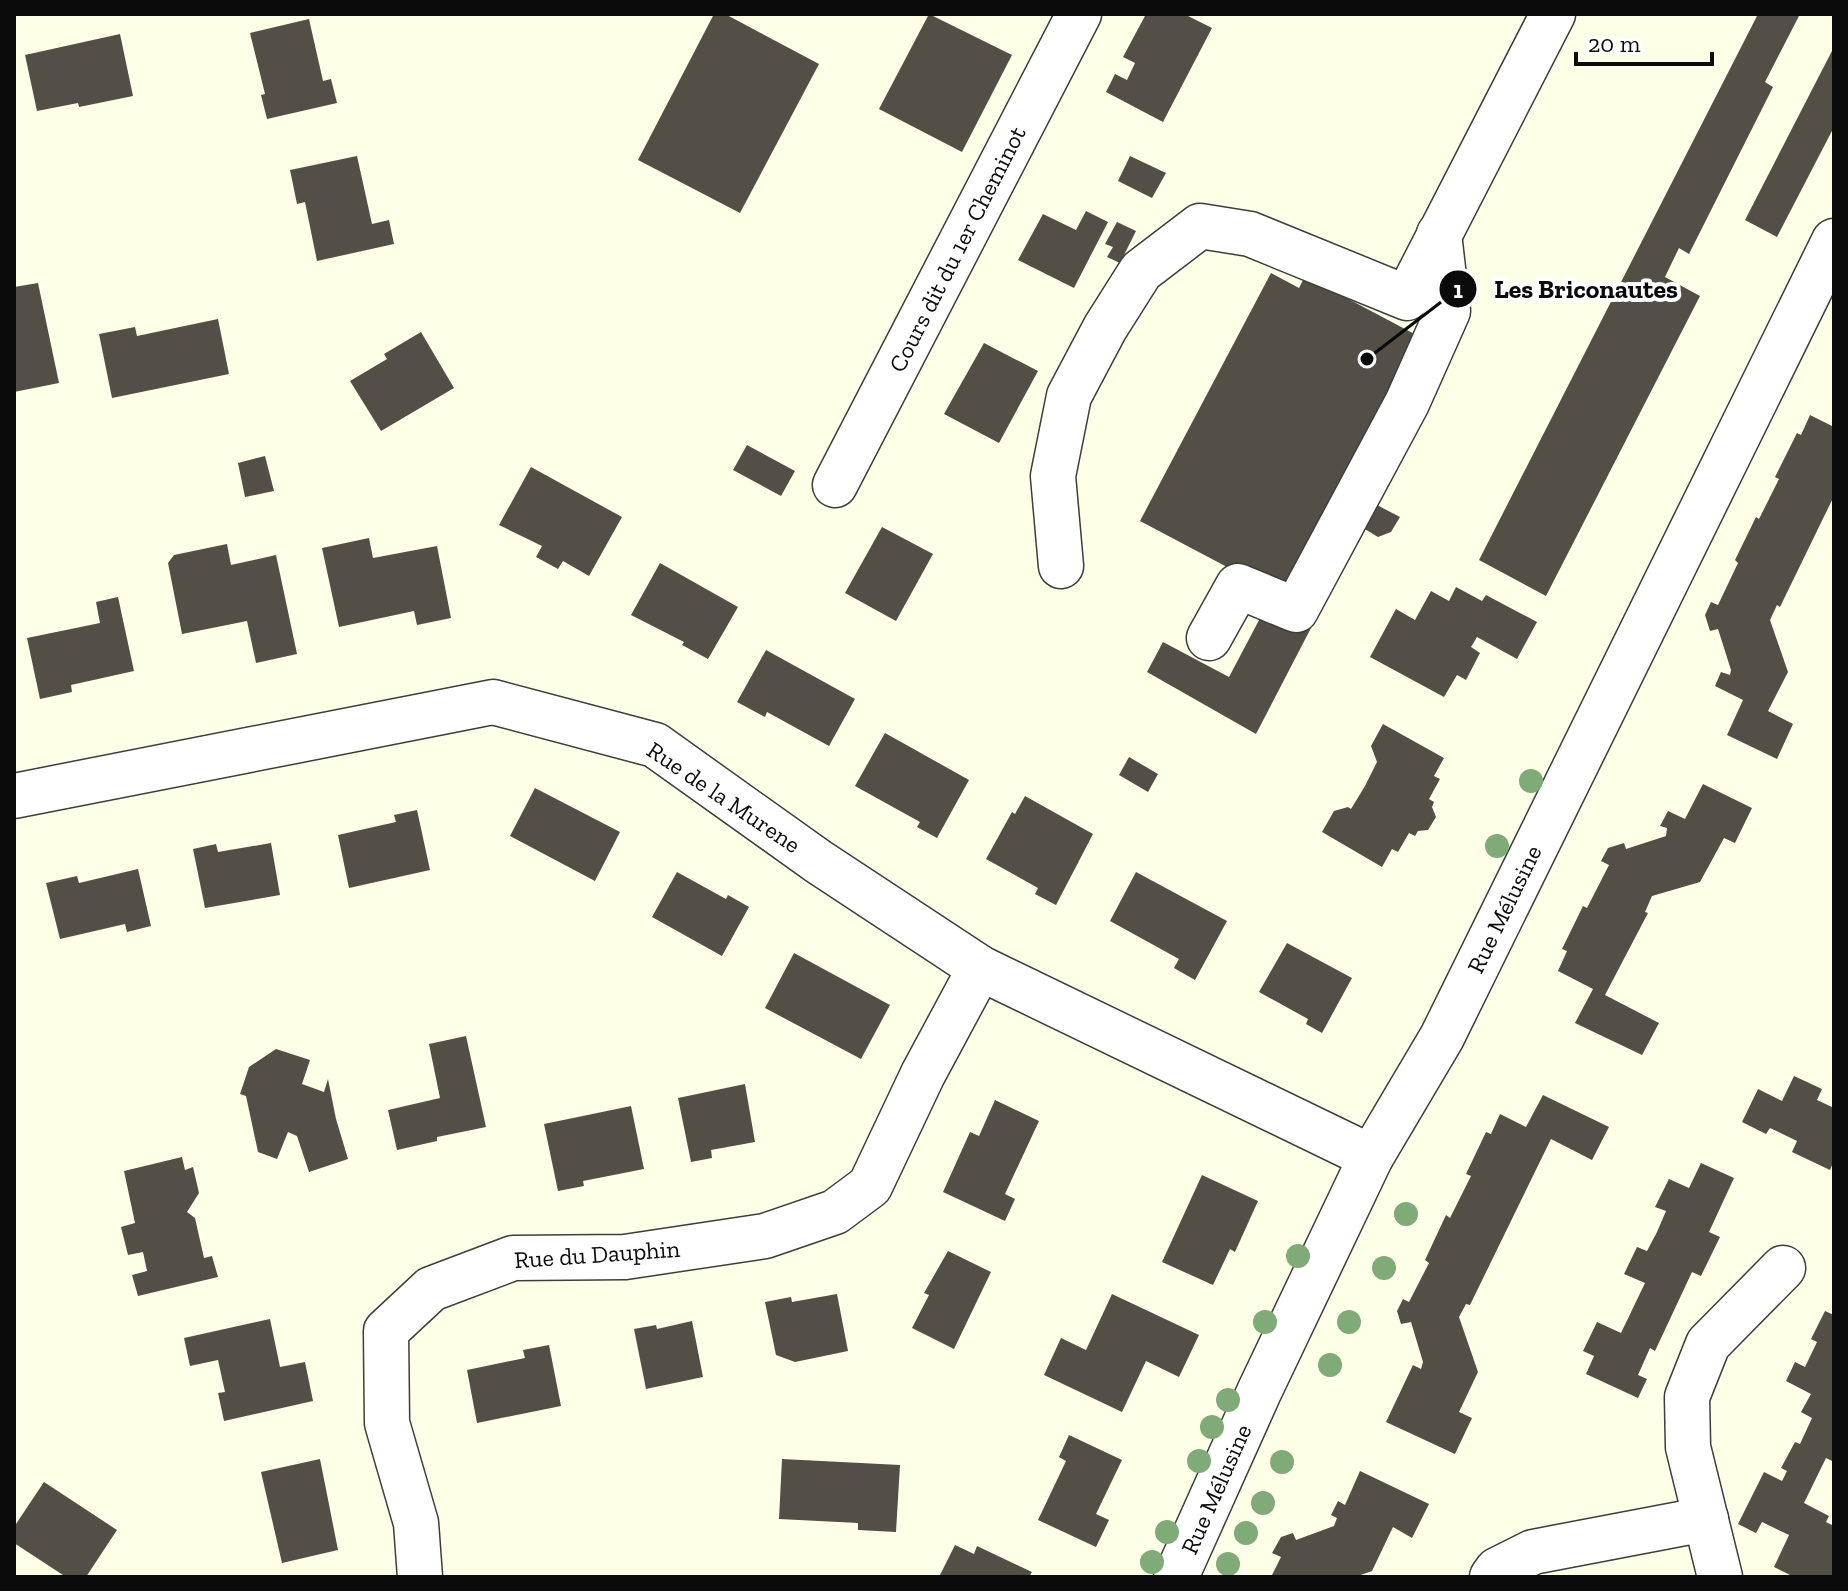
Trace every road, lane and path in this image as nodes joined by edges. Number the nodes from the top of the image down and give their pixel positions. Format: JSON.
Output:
{"nodes":[{"id":1,"x":1079,"y":14,"type":"edge"},
{"id":2,"x":1553,"y":14,"type":"edge"},
{"id":3,"x":1439,"y":234,"type":"junction"},
{"id":4,"x":1834,"y":241,"type":"edge"},
{"id":5,"x":835,"y":485,"type":"dead end"},
{"id":6,"x":1061,"y":566,"type":"dead end"},
{"id":7,"x":1209,"y":638,"type":"dead end"},
{"id":8,"x":14,"y":796,"type":"edge"},
{"id":9,"x":980,"y":968,"type":"junction"},
{"id":10,"x":1371,"y":1157,"type":"junction"},
{"id":11,"x":1783,"y":1268,"type":"dead end"},
{"id":12,"x":1706,"y":1519,"type":"junction"},
{"id":13,"x":420,"y":1577,"type":"edge"},
{"id":14,"x":1176,"y":1577,"type":"edge"},
{"id":15,"x":1492,"y":1577,"type":"edge"},
{"id":16,"x":1720,"y":1577,"type":"edge"}],
"edges":[{"from":1,"to":5,"type":"street","name":"Cours dit du 1er Cheminot"},
{"from":2,"to":3,"type":"street"},
{"from":3,"to":6,"type":"street"},
{"from":3,"to":7,"type":"street"},
{"from":4,"to":10,"type":"street","name":"Rue Mélusine"},
{"from":8,"to":9,"type":"street","name":"Rue de la Murene"},
{"from":9,"to":10,"type":"street","name":"Rue de la Murene"},
{"from":9,"to":13,"type":"street","name":"Rue du Dauphin"},
{"from":10,"to":14,"type":"street","name":"Rue Mélusine"},
{"from":11,"to":12,"type":"street"},
{"from":12,"to":15,"type":"street"},
{"from":12,"to":16,"type":"street"}]}
